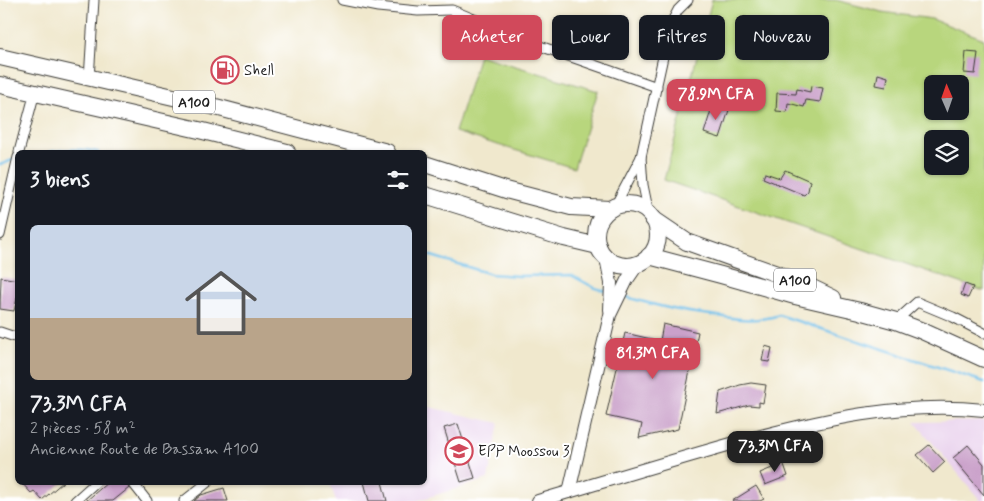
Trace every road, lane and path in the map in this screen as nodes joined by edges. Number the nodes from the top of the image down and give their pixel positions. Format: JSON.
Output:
{"nodes":[{"id":1,"x":94,"y":0,"type":"edge"},
{"id":2,"x":342,"y":0,"type":"edge"},
{"id":3,"x":451,"y":0,"type":"edge"},
{"id":4,"x":688,"y":0,"type":"edge"},
{"id":5,"x":452,"y":10,"type":"junction"},
{"id":6,"x":0,"y":57,"type":"edge"},
{"id":7,"x":89,"y":78,"type":"junction"},
{"id":8,"x":0,"y":85,"type":"edge"},
{"id":9,"x":657,"y":87,"type":"junction"},
{"id":10,"x":36,"y":92,"type":"junction"},
{"id":11,"x":20,"y":150,"type":"edge"},
{"id":12,"x":279,"y":150,"type":"edge"},
{"id":13,"x":379,"y":150,"type":"edge"},
{"id":14,"x":641,"y":157,"type":"junction"},
{"id":15,"x":427,"y":165,"type":"edge"},
{"id":16,"x":15,"y":170,"type":"edge"},
{"id":17,"x":427,"y":196,"type":"edge"},
{"id":18,"x":612,"y":208,"type":"junction"},
{"id":19,"x":651,"y":217,"type":"junction"},
{"id":20,"x":0,"y":235,"type":"edge"},
{"id":21,"x":602,"y":252,"type":"junction"},
{"id":22,"x":643,"y":260,"type":"junction"},
{"id":23,"x":860,"y":311,"type":"junction"},
{"id":24,"x":610,"y":315,"type":"junction"},
{"id":25,"x":896,"y":322,"type":"junction"},
{"id":26,"x":0,"y":332,"type":"edge"},
{"id":27,"x":984,"y":333,"type":"edge"},
{"id":28,"x":15,"y":337,"type":"edge"},
{"id":29,"x":984,"y":359,"type":"edge"},
{"id":30,"x":984,"y":410,"type":"edge"},
{"id":31,"x":93,"y":485,"type":"edge"},
{"id":32,"x":134,"y":485,"type":"edge"},
{"id":33,"x":204,"y":485,"type":"edge"},
{"id":34,"x":570,"y":492,"type":"junction"},
{"id":35,"x":75,"y":501,"type":"edge"},
{"id":36,"x":147,"y":501,"type":"edge"},
{"id":37,"x":184,"y":501,"type":"edge"},
{"id":38,"x":538,"y":501,"type":"edge"}],
"edges":[{"from":1,"to":7,"type":"street"},
{"from":2,"to":5,"type":"street"},
{"from":3,"to":5,"type":"street"},
{"from":4,"to":9,"type":"street"},
{"from":5,"to":9,"type":"street"},
{"from":6,"to":7,"type":"highway","number":"A100"},
{"from":7,"to":13,"type":"highway","number":"A100"},
{"from":8,"to":10,"type":"highway","number":"A100"},
{"from":9,"to":14,"type":"street"},
{"from":10,"to":11,"type":"street"},
{"from":10,"to":12,"type":"highway","number":"A100"},
{"from":14,"to":18,"type":"street"},
{"from":14,"to":19,"type":"street"},
{"from":15,"to":18,"type":"highway"},
{"from":16,"to":20,"type":"street"},
{"from":17,"to":21,"type":"highway"},
{"from":18,"to":19,"type":"highway"},
{"from":18,"to":21,"type":"highway"},
{"from":19,"to":22,"type":"highway"},
{"from":19,"to":23,"type":"highway","number":"A100"},
{"from":21,"to":22,"type":"highway"},
{"from":21,"to":24,"type":"main road"},
{"from":22,"to":23,"type":"highway","number":"A100"},
{"from":22,"to":24,"type":"main road"},
{"from":23,"to":25,"type":"highway","number":"A100"},
{"from":24,"to":34,"type":"main road"},
{"from":25,"to":27,"type":"street"},
{"from":25,"to":29,"type":"highway","number":"A100"},
{"from":26,"to":28,"type":"street"},
{"from":30,"to":34,"type":"main road"},
{"from":31,"to":35,"type":"street"},
{"from":32,"to":36,"type":"street"},
{"from":33,"to":37,"type":"street"},
{"from":34,"to":38,"type":"main road"}]}
